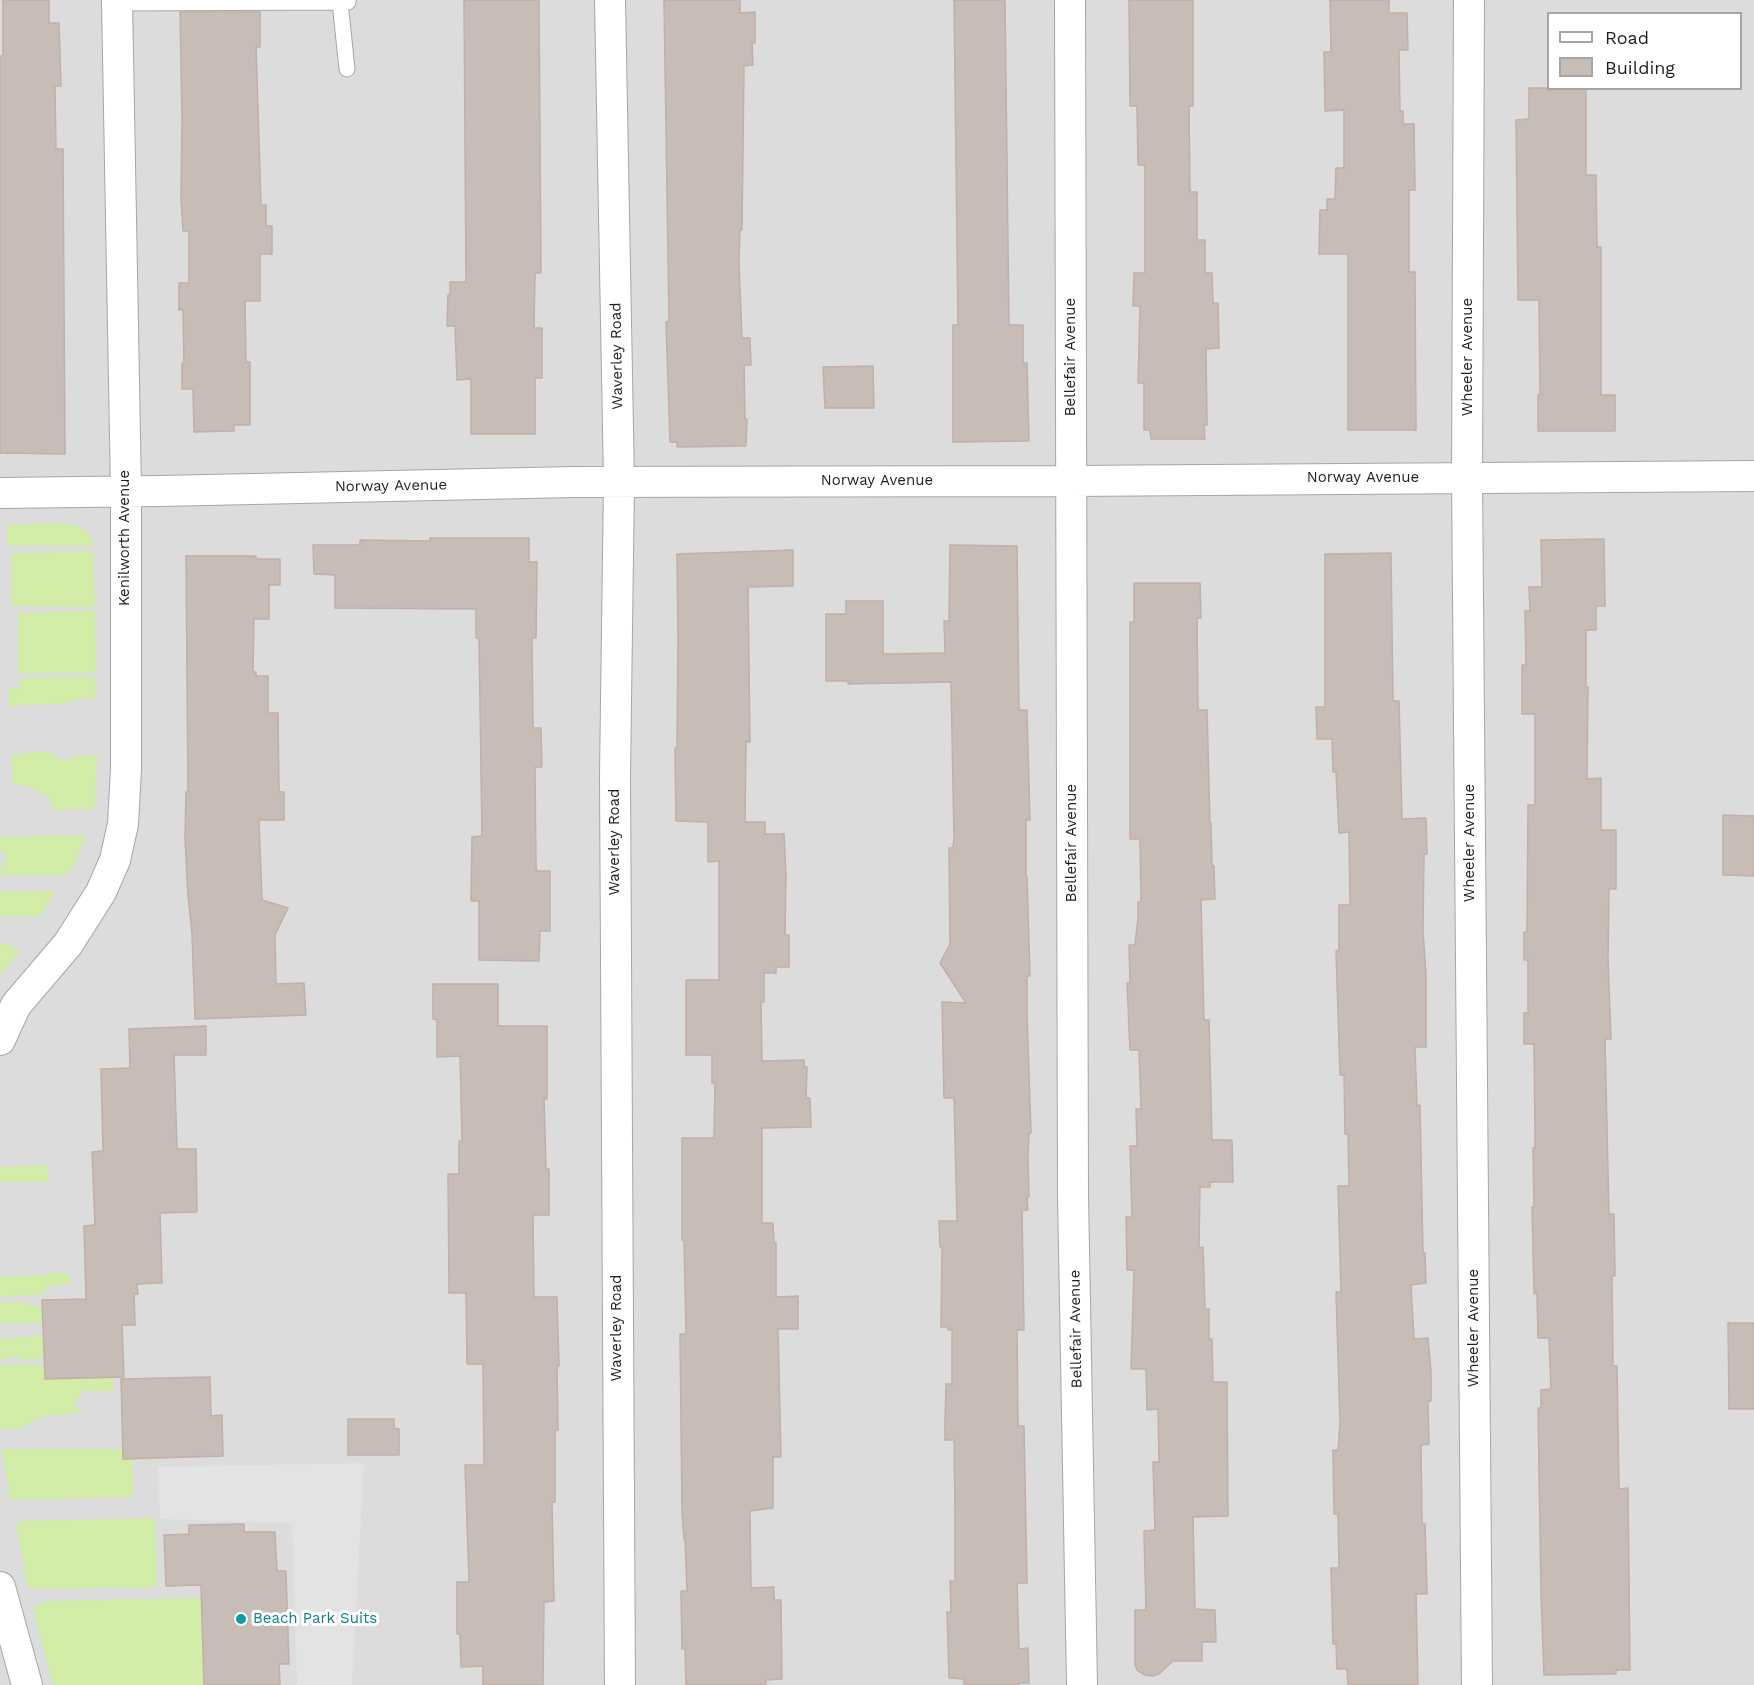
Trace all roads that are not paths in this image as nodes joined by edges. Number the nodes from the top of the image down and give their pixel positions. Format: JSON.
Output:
{"nodes":[{"id":1,"x":610,"y":0,"type":"edge"},
{"id":2,"x":1070,"y":0,"type":"edge"},
{"id":3,"x":1469,"y":0,"type":"edge"},
{"id":4,"x":117,"y":1,"type":"edge"},
{"id":5,"x":344,"y":1,"type":"edge"},
{"id":6,"x":347,"y":69,"type":"dead end"},
{"id":7,"x":1754,"y":476,"type":"edge"},
{"id":8,"x":1467,"y":477,"type":"junction"},
{"id":9,"x":619,"y":481,"type":"junction"},
{"id":10,"x":1071,"y":481,"type":"junction"},
{"id":11,"x":126,"y":491,"type":"junction"},
{"id":12,"x":0,"y":493,"type":"edge"},
{"id":13,"x":0,"y":1040,"type":"edge"},
{"id":14,"x":0,"y":1587,"type":"edge"},
{"id":15,"x":27,"y":1685,"type":"edge"},
{"id":16,"x":620,"y":1685,"type":"edge"},
{"id":17,"x":1082,"y":1685,"type":"edge"},
{"id":18,"x":1477,"y":1685,"type":"edge"}],
"edges":[{"from":1,"to":9,"type":"street","name":"Waverley Road"},
{"from":2,"to":10,"type":"street","name":"Bellefair Avenue"},
{"from":3,"to":8,"type":"street","name":"Wheeler Avenue"},
{"from":4,"to":5,"type":"lane"},
{"from":4,"to":11,"type":"street","name":"Kenilworth Avenue"},
{"from":5,"to":6,"type":"lane"},
{"from":7,"to":8,"type":"street","name":"Norway Avenue"},
{"from":8,"to":10,"type":"street","name":"Norway Avenue"},
{"from":8,"to":18,"type":"street","name":"Wheeler Avenue"},
{"from":9,"to":10,"type":"street","name":"Norway Avenue"},
{"from":9,"to":11,"type":"street","name":"Norway Avenue"},
{"from":9,"to":16,"type":"street","name":"Waverley Road"},
{"from":10,"to":17,"type":"street","name":"Bellefair Avenue"},
{"from":11,"to":12,"type":"street","name":"Norway Avenue"},
{"from":11,"to":13,"type":"street","name":"Kenilworth Avenue"},
{"from":14,"to":15,"type":"street"}]}
